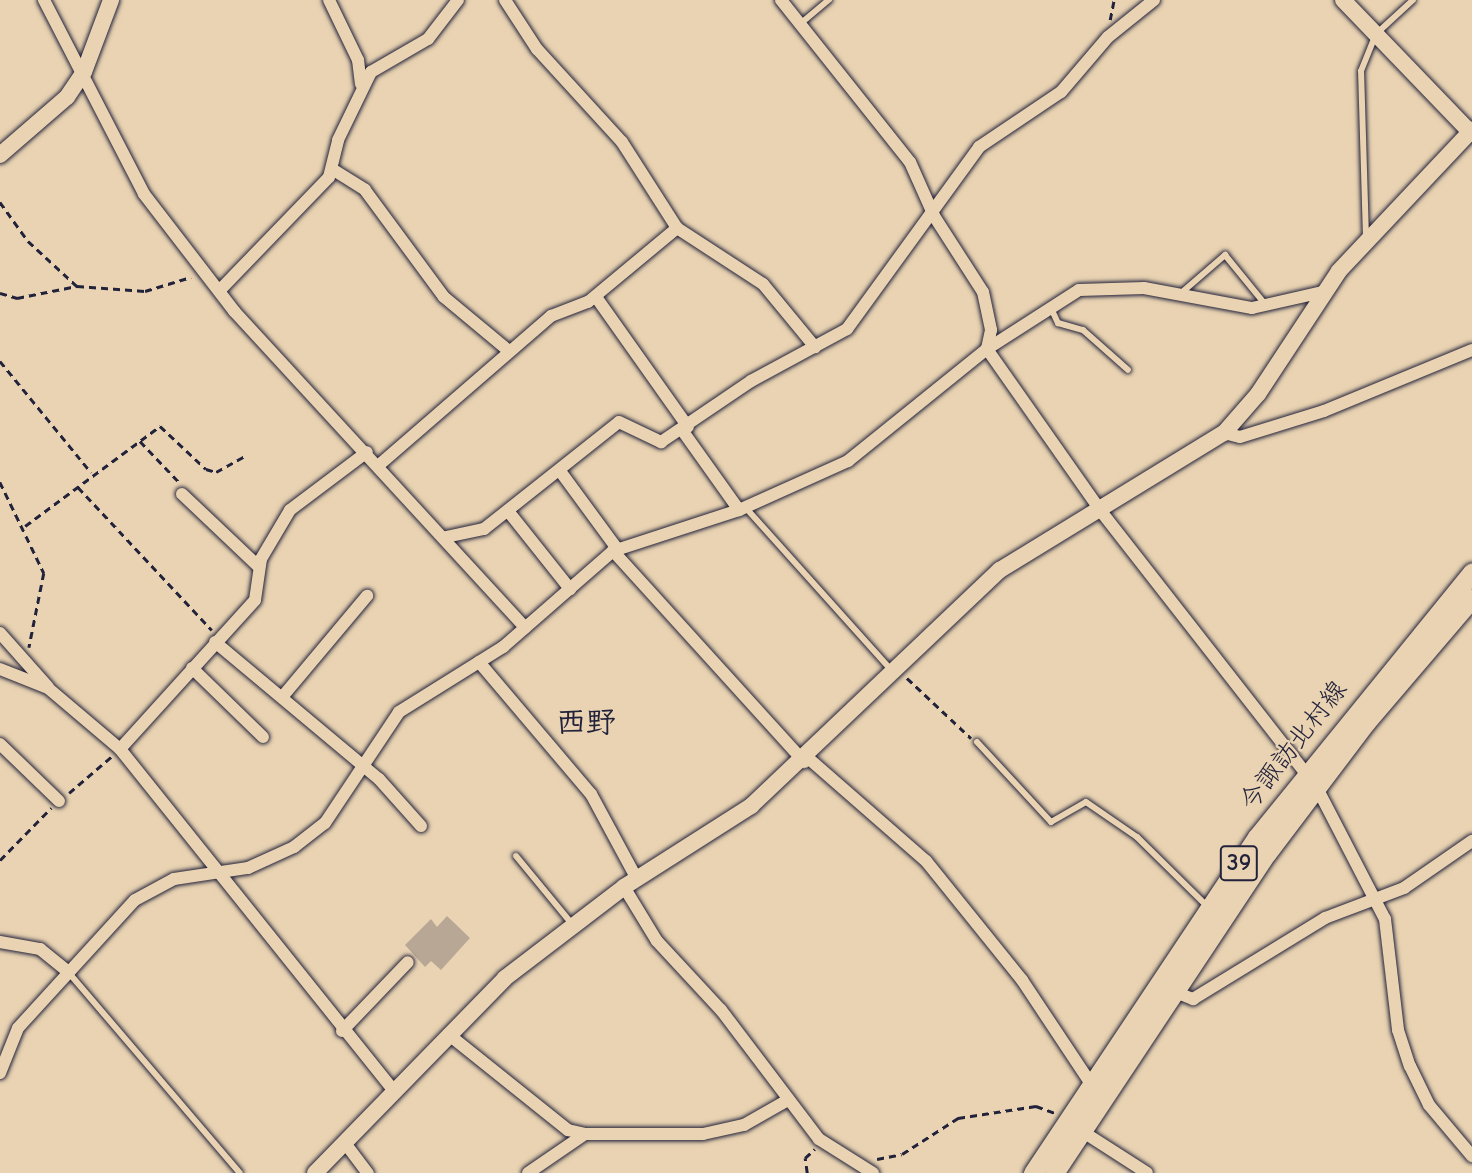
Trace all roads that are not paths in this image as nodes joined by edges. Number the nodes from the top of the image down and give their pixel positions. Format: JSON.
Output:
{"nodes":[{"id":1,"x":44,"y":0,"type":"edge"},
{"id":2,"x":111,"y":0,"type":"edge"},
{"id":3,"x":328,"y":0,"type":"edge"},
{"id":4,"x":458,"y":0,"type":"edge"},
{"id":5,"x":505,"y":0,"type":"edge"},
{"id":6,"x":781,"y":0,"type":"edge"},
{"id":7,"x":829,"y":0,"type":"edge"},
{"id":8,"x":1154,"y":0,"type":"edge"},
{"id":9,"x":1343,"y":0,"type":"edge"},
{"id":10,"x":1413,"y":0,"type":"edge"},
{"id":11,"x":800,"y":24,"type":"junction"},
{"id":12,"x":1376,"y":34,"type":"junction"},
{"id":13,"x":84,"y":72,"type":"junction"},
{"id":14,"x":361,"y":84,"type":"junction"},
{"id":15,"x":1471,"y":132,"type":"edge"},
{"id":16,"x":0,"y":154,"type":"edge"},
{"id":17,"x":332,"y":169,"type":"junction"},
{"id":18,"x":934,"y":216,"type":"junction"},
{"id":19,"x":677,"y":228,"type":"junction"},
{"id":20,"x":1367,"y":240,"type":"junction"},
{"id":21,"x":219,"y":291,"type":"junction"},
{"id":22,"x":1323,"y":292,"type":"junction"},
{"id":23,"x":1178,"y":295,"type":"junction"},
{"id":24,"x":596,"y":297,"type":"junction"},
{"id":25,"x":1049,"y":304,"type":"junction"},
{"id":26,"x":1265,"y":305,"type":"junction"},
{"id":27,"x":815,"y":347,"type":"junction"},
{"id":28,"x":987,"y":349,"type":"junction"},
{"id":29,"x":1472,"y":350,"type":"edge"},
{"id":30,"x":509,"y":351,"type":"junction"},
{"id":31,"x":1128,"y":370,"type":"dead end"},
{"id":32,"x":685,"y":428,"type":"junction"},
{"id":33,"x":1224,"y":433,"type":"junction"},
{"id":34,"x":367,"y":452,"type":"junction"},
{"id":35,"x":379,"y":465,"type":"junction"},
{"id":36,"x":561,"y":471,"type":"junction"},
{"id":37,"x":182,"y":494,"type":"road end"},
{"id":38,"x":742,"y":509,"type":"junction"},
{"id":39,"x":1100,"y":510,"type":"junction"},
{"id":40,"x":508,"y":511,"type":"junction"},
{"id":41,"x":446,"y":537,"type":"junction"},
{"id":42,"x":616,"y":551,"type":"junction"},
{"id":43,"x":259,"y":567,"type":"junction"},
{"id":44,"x":1472,"y":572,"type":"edge"},
{"id":45,"x":570,"y":589,"type":"junction"},
{"id":46,"x":367,"y":596,"type":"dead end"},
{"id":47,"x":1471,"y":601,"type":"edge"},
{"id":48,"x":525,"y":628,"type":"junction"},
{"id":49,"x":0,"y":633,"type":"edge"},
{"id":50,"x":217,"y":640,"type":"junction"},
{"id":51,"x":479,"y":662,"type":"junction"},
{"id":52,"x":192,"y":668,"type":"junction"},
{"id":53,"x":0,"y":670,"type":"edge"},
{"id":54,"x":895,"y":670,"type":"junction"},
{"id":55,"x":48,"y":688,"type":"junction"},
{"id":56,"x":283,"y":696,"type":"junction"},
{"id":57,"x":263,"y":737,"type":"dead end"},
{"id":58,"x":976,"y":742,"type":"road end"},
{"id":59,"x":0,"y":744,"type":"edge"},
{"id":60,"x":120,"y":749,"type":"junction"},
{"id":61,"x":806,"y":760,"type":"junction"},
{"id":62,"x":363,"y":765,"type":"junction"},
{"id":63,"x":1311,"y":779,"type":"junction"},
{"id":64,"x":59,"y":802,"type":"dead end"},
{"id":65,"x":421,"y":827,"type":"dead end"},
{"id":66,"x":1472,"y":841,"type":"edge"},
{"id":67,"x":516,"y":856,"type":"dead end"},
{"id":68,"x":221,"y":874,"type":"junction"},
{"id":69,"x":630,"y":883,"type":"junction"},
{"id":70,"x":1377,"y":901,"type":"junction"},
{"id":71,"x":1208,"y":906,"type":"junction"},
{"id":72,"x":572,"y":924,"type":"junction"},
{"id":73,"x":0,"y":942,"type":"edge"},
{"id":74,"x":408,"y":962,"type":"dead end"},
{"id":75,"x":67,"y":971,"type":"junction"},
{"id":76,"x":1173,"y":990,"type":"junction"},
{"id":77,"x":342,"y":1031,"type":"junction"},
{"id":78,"x":448,"y":1034,"type":"junction"},
{"id":79,"x":0,"y":1073,"type":"edge"},
{"id":80,"x":1091,"y":1084,"type":"junction"},
{"id":81,"x":393,"y":1090,"type":"junction"},
{"id":82,"x":788,"y":1100,"type":"junction"},
{"id":83,"x":1074,"y":1126,"type":"junction"},
{"id":84,"x":585,"y":1134,"type":"junction"},
{"id":85,"x":345,"y":1143,"type":"junction"},
{"id":86,"x":1472,"y":1156,"type":"edge"},
{"id":87,"x":240,"y":1173,"type":"edge"},
{"id":88,"x":315,"y":1173,"type":"edge"},
{"id":89,"x":368,"y":1173,"type":"edge"},
{"id":90,"x":528,"y":1173,"type":"edge"},
{"id":91,"x":873,"y":1173,"type":"edge"},
{"id":92,"x":1033,"y":1173,"type":"edge"},
{"id":93,"x":1054,"y":1173,"type":"edge"},
{"id":94,"x":1147,"y":1173,"type":"edge"}],
"edges":[{"from":1,"to":13,"type":"street"},
{"from":2,"to":13,"type":"street"},
{"from":3,"to":14,"type":"street"},
{"from":4,"to":14,"type":"street"},
{"from":5,"to":19,"type":"street"},
{"from":6,"to":11,"type":"street"},
{"from":7,"to":11,"type":"lane"},
{"from":8,"to":18,"type":"street"},
{"from":9,"to":12,"type":"street"},
{"from":10,"to":12,"type":"lane"},
{"from":11,"to":18,"type":"street"},
{"from":12,"to":15,"type":"street"},
{"from":12,"to":20,"type":"lane"},
{"from":13,"to":16,"type":"street"},
{"from":13,"to":21,"type":"street"},
{"from":14,"to":17,"type":"street"},
{"from":15,"to":20,"type":"street"},
{"from":17,"to":21,"type":"street"},
{"from":17,"to":30,"type":"street"},
{"from":18,"to":27,"type":"street"},
{"from":18,"to":28,"type":"street"},
{"from":19,"to":24,"type":"street"},
{"from":19,"to":27,"type":"street"},
{"from":20,"to":22,"type":"street"},
{"from":21,"to":34,"type":"street"},
{"from":22,"to":26,"type":"street"},
{"from":22,"to":33,"type":"street"},
{"from":23,"to":25,"type":"street"},
{"from":23,"to":26,"type":"street"},
{"from":23,"to":26,"type":"lane"},
{"from":24,"to":30,"type":"street"},
{"from":24,"to":32,"type":"street"},
{"from":25,"to":28,"type":"street"},
{"from":25,"to":31,"type":"lane"},
{"from":27,"to":32,"type":"street"},
{"from":28,"to":38,"type":"street"},
{"from":28,"to":39,"type":"street"},
{"from":29,"to":33,"type":"street"},
{"from":30,"to":35,"type":"street"},
{"from":32,"to":36,"type":"street"},
{"from":32,"to":38,"type":"street"},
{"from":33,"to":39,"type":"street"},
{"from":34,"to":35,"type":"street"},
{"from":34,"to":43,"type":"street"},
{"from":35,"to":41,"type":"street"},
{"from":36,"to":40,"type":"street"},
{"from":36,"to":42,"type":"street"},
{"from":37,"to":43,"type":"street"},
{"from":38,"to":42,"type":"street"},
{"from":38,"to":54,"type":"lane"},
{"from":39,"to":54,"type":"street"},
{"from":39,"to":63,"type":"street"},
{"from":40,"to":41,"type":"street"},
{"from":40,"to":45,"type":"street"},
{"from":41,"to":48,"type":"street"},
{"from":42,"to":45,"type":"street"},
{"from":42,"to":61,"type":"street"},
{"from":43,"to":50,"type":"street"},
{"from":44,"to":63,"type":"main road","name":"今諏訪北村線","number":"39"},
{"from":45,"to":48,"type":"street"},
{"from":46,"to":56,"type":"street"},
{"from":47,"to":63,"type":"main road","name":"今諏訪北村線","number":"39"},
{"from":48,"to":51,"type":"street"},
{"from":49,"to":55,"type":"street"},
{"from":50,"to":52,"type":"street"},
{"from":50,"to":56,"type":"street"},
{"from":51,"to":62,"type":"street"},
{"from":51,"to":69,"type":"street"},
{"from":52,"to":57,"type":"street"},
{"from":52,"to":60,"type":"street"},
{"from":53,"to":55,"type":"street"},
{"from":54,"to":61,"type":"street"},
{"from":55,"to":60,"type":"street"},
{"from":56,"to":62,"type":"street"},
{"from":58,"to":71,"type":"lane"},
{"from":59,"to":64,"type":"street"},
{"from":60,"to":68,"type":"street"},
{"from":61,"to":69,"type":"street"},
{"from":61,"to":80,"type":"street"},
{"from":62,"to":65,"type":"street"},
{"from":62,"to":68,"type":"street"},
{"from":63,"to":70,"type":"street"},
{"from":63,"to":71,"type":"main road","name":"今諏訪北村線","number":"39"},
{"from":63,"to":76,"type":"main road","name":"今諏訪北村線","number":"39"},
{"from":66,"to":70,"type":"street"},
{"from":67,"to":72,"type":"lane"},
{"from":68,"to":75,"type":"street"},
{"from":68,"to":77,"type":"street"},
{"from":69,"to":72,"type":"street"},
{"from":69,"to":82,"type":"street"},
{"from":70,"to":76,"type":"street"},
{"from":70,"to":86,"type":"street"},
{"from":71,"to":80,"type":"main road","name":"今諏訪北村線","number":"39"},
{"from":72,"to":78,"type":"street"},
{"from":73,"to":75,"type":"street"},
{"from":74,"to":77,"type":"street"},
{"from":75,"to":79,"type":"street"},
{"from":75,"to":87,"type":"lane"},
{"from":76,"to":83,"type":"main road","name":"今諏訪北村線","number":"39"},
{"from":77,"to":81,"type":"street"},
{"from":78,"to":81,"type":"street"},
{"from":78,"to":84,"type":"street"},
{"from":80,"to":83,"type":"main road","name":"今諏訪北村線","number":"39"},
{"from":81,"to":85,"type":"street"},
{"from":82,"to":84,"type":"street"},
{"from":82,"to":91,"type":"street"},
{"from":83,"to":92,"type":"main road","name":"今諏訪北村線","number":"39"},
{"from":83,"to":93,"type":"main road","name":"今諏訪北村線","number":"39"},
{"from":83,"to":94,"type":"street"},
{"from":84,"to":90,"type":"street"},
{"from":85,"to":88,"type":"street"},
{"from":85,"to":89,"type":"street"}]}
